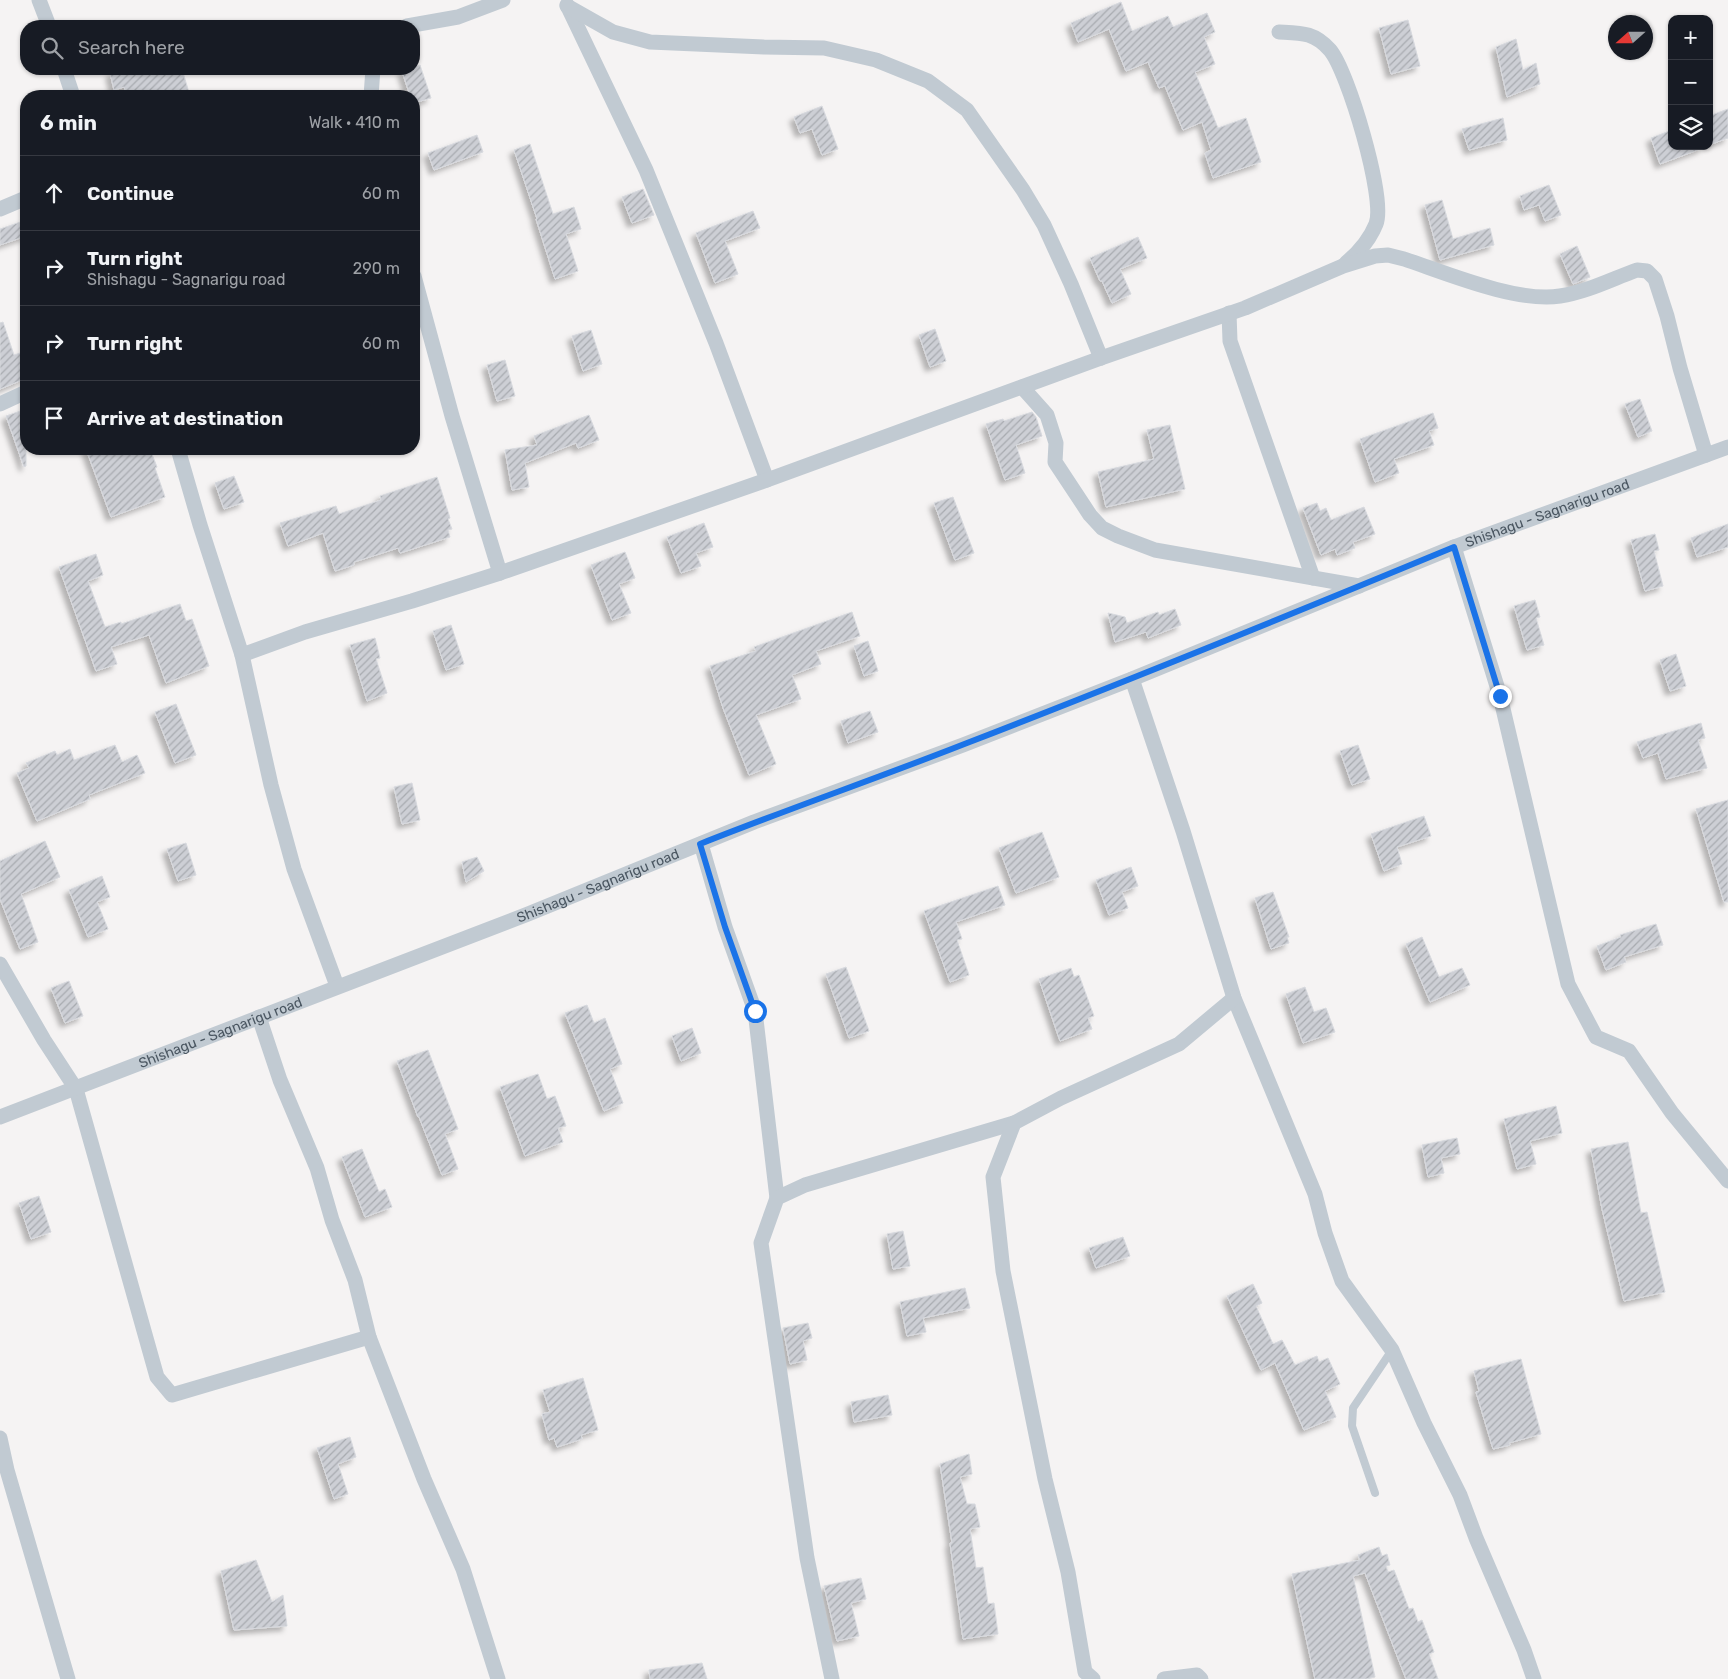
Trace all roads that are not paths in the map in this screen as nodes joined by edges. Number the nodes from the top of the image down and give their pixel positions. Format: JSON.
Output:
{"nodes":[{"id":1,"x":39,"y":0,"type":"edge"},
{"id":2,"x":503,"y":0,"type":"edge"},
{"id":3,"x":566,"y":3,"type":"edge"},
{"id":4,"x":47,"y":20,"type":"edge"},
{"id":5,"x":420,"y":24,"type":"edge"},
{"id":6,"x":1279,"y":32,"type":"dead end"},
{"id":7,"x":66,"y":75,"type":"edge"},
{"id":8,"x":373,"y":75,"type":"edge"},
{"id":9,"x":71,"y":90,"type":"edge"},
{"id":10,"x":371,"y":90,"type":"edge"},
{"id":11,"x":20,"y":201,"type":"edge"},
{"id":12,"x":0,"y":209,"type":"edge"},
{"id":13,"x":1344,"y":266,"type":"junction"},
{"id":14,"x":420,"y":298,"type":"edge"},
{"id":15,"x":1229,"y":314,"type":"junction"},
{"id":16,"x":1101,"y":358,"type":"junction"},
{"id":17,"x":1022,"y":387,"type":"junction"},
{"id":18,"x":20,"y":395,"type":"edge"},
{"id":19,"x":0,"y":404,"type":"edge"},
{"id":20,"x":1728,"y":447,"type":"edge"},
{"id":21,"x":180,"y":455,"type":"edge"},
{"id":22,"x":1706,"y":455,"type":"junction"},
{"id":23,"x":767,"y":480,"type":"junction"},
{"id":24,"x":1454,"y":547,"type":"junction"},
{"id":25,"x":500,"y":573,"type":"junction"},
{"id":26,"x":1314,"y":578,"type":"junction"},
{"id":27,"x":1359,"y":586,"type":"junction"},
{"id":28,"x":242,"y":655,"type":"junction"},
{"id":29,"x":1132,"y":679,"type":"junction"},
{"id":30,"x":700,"y":844,"type":"junction"},
{"id":31,"x":0,"y":964,"type":"edge"},
{"id":32,"x":337,"y":986,"type":"junction"},
{"id":33,"x":1234,"y":998,"type":"junction"},
{"id":34,"x":259,"y":1017,"type":"junction"},
{"id":35,"x":76,"y":1088,"type":"junction"},
{"id":36,"x":0,"y":1117,"type":"edge"},
{"id":37,"x":1014,"y":1123,"type":"junction"},
{"id":38,"x":1728,"y":1180,"type":"edge"},
{"id":39,"x":777,"y":1198,"type":"junction"},
{"id":40,"x":369,"y":1337,"type":"junction"},
{"id":41,"x":1392,"y":1350,"type":"junction"},
{"id":42,"x":0,"y":1438,"type":"edge"},
{"id":43,"x":4,"y":1477,"type":"edge"},
{"id":44,"x":1375,"y":1493,"type":"dead end"},
{"id":45,"x":68,"y":1679,"type":"edge"},
{"id":46,"x":498,"y":1679,"type":"edge"},
{"id":47,"x":832,"y":1679,"type":"edge"},
{"id":48,"x":1093,"y":1679,"type":"edge"},
{"id":49,"x":1164,"y":1679,"type":"edge"},
{"id":50,"x":1201,"y":1679,"type":"edge"},
{"id":51,"x":1534,"y":1679,"type":"edge"}],
"edges":[{"from":1,"to":4,"type":"street"},
{"from":2,"to":5,"type":"street"},
{"from":3,"to":16,"type":"street"},
{"from":3,"to":23,"type":"street"},
{"from":6,"to":13,"type":"street"},
{"from":7,"to":9,"type":"street"},
{"from":8,"to":10,"type":"street"},
{"from":11,"to":12,"type":"street"},
{"from":13,"to":15,"type":"street"},
{"from":13,"to":22,"type":"street"},
{"from":14,"to":25,"type":"street"},
{"from":15,"to":16,"type":"street"},
{"from":15,"to":26,"type":"street"},
{"from":16,"to":17,"type":"street"},
{"from":17,"to":23,"type":"street"},
{"from":17,"to":26,"type":"street"},
{"from":18,"to":19,"type":"street"},
{"from":20,"to":22,"type":"street","name":"Shishagu - Sagnarigu road"},
{"from":21,"to":28,"type":"street"},
{"from":22,"to":24,"type":"street","name":"Shishagu - Sagnarigu road"},
{"from":23,"to":25,"type":"street"},
{"from":24,"to":27,"type":"street","name":"Shishagu - Sagnarigu road"},
{"from":24,"to":38,"type":"street"},
{"from":25,"to":28,"type":"street"},
{"from":26,"to":27,"type":"street"},
{"from":27,"to":29,"type":"street","name":"Shishagu - Sagnarigu road"},
{"from":28,"to":32,"type":"street"},
{"from":29,"to":30,"type":"street","name":"Shishagu - Sagnarigu road"},
{"from":29,"to":33,"type":"street"},
{"from":30,"to":32,"type":"street","name":"Shishagu - Sagnarigu road"},
{"from":30,"to":39,"type":"street"},
{"from":31,"to":35,"type":"street"},
{"from":32,"to":34,"type":"street","name":"Shishagu - Sagnarigu road"},
{"from":33,"to":37,"type":"street"},
{"from":33,"to":41,"type":"street"},
{"from":34,"to":35,"type":"street","name":"Shishagu - Sagnarigu road"},
{"from":34,"to":40,"type":"street"},
{"from":35,"to":36,"type":"street","name":"Shishagu - Sagnarigu road"},
{"from":35,"to":40,"type":"street"},
{"from":37,"to":39,"type":"street"},
{"from":37,"to":48,"type":"street"},
{"from":39,"to":47,"type":"street"},
{"from":40,"to":46,"type":"street"},
{"from":41,"to":44,"type":"lane"},
{"from":41,"to":51,"type":"street"},
{"from":42,"to":43,"type":"street"},
{"from":43,"to":45,"type":"street"},
{"from":49,"to":50,"type":"street"}]}
